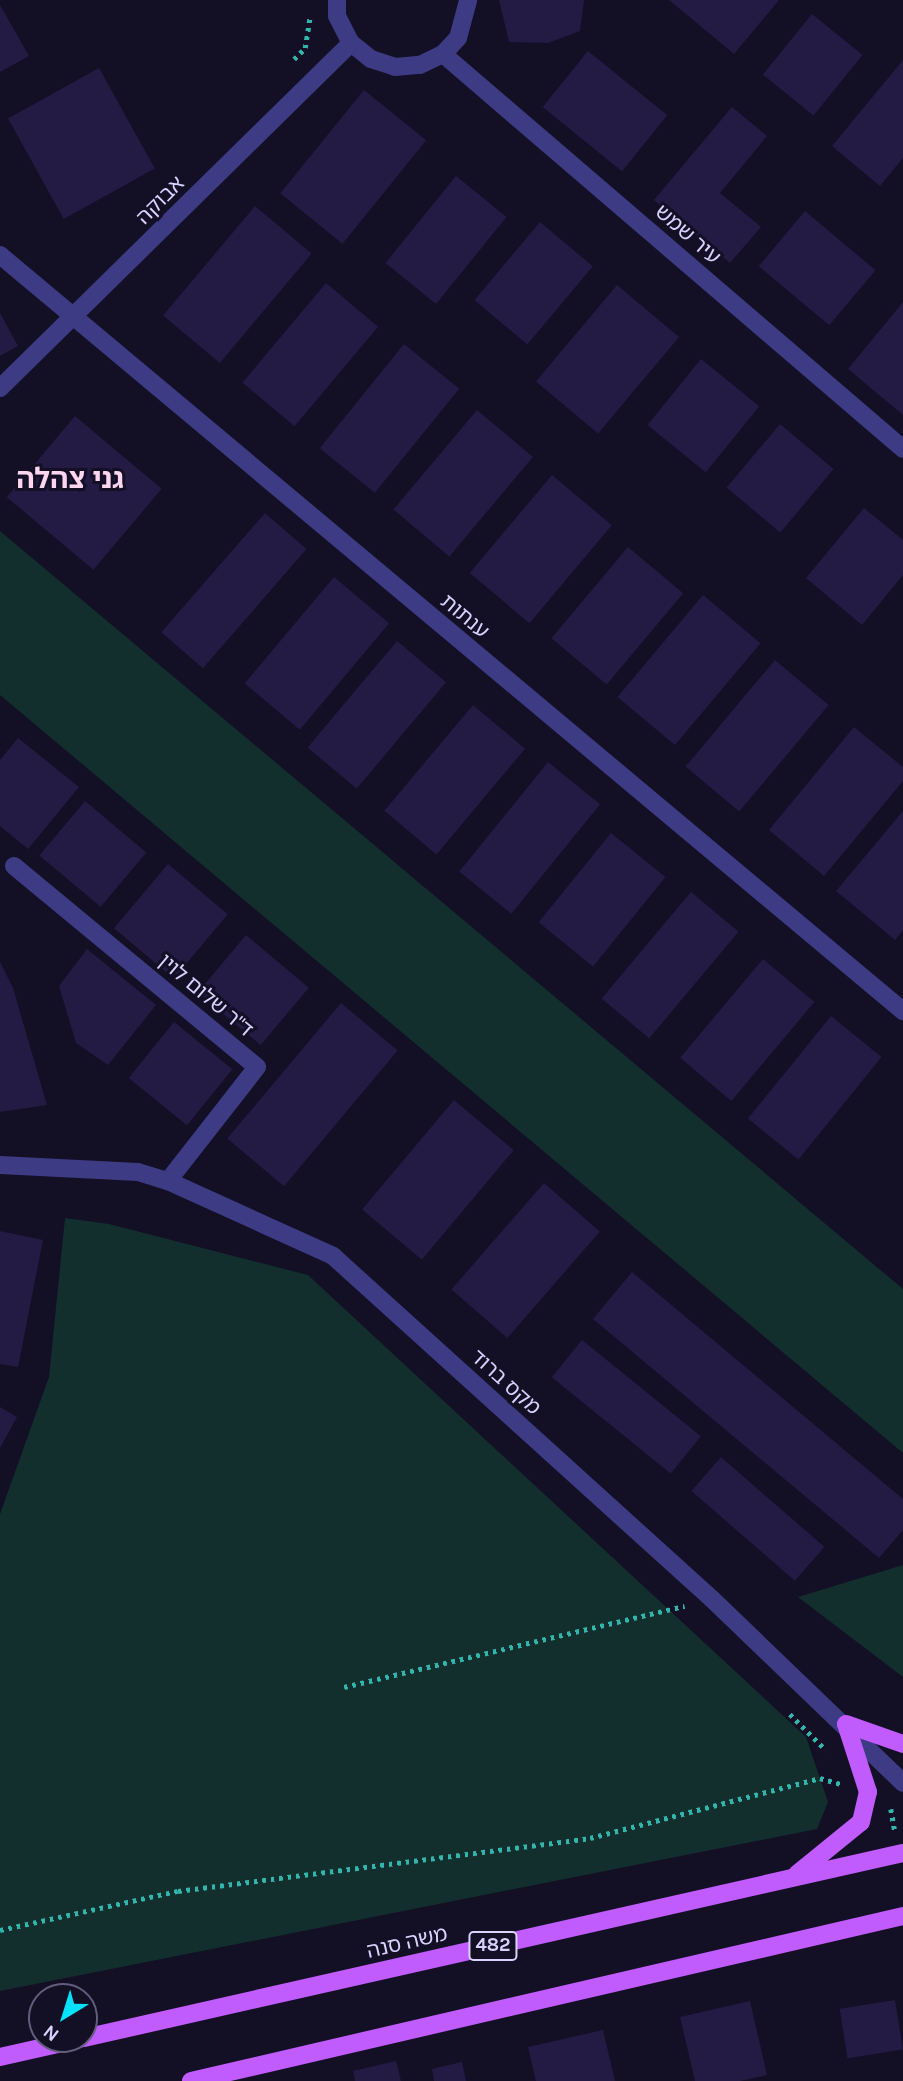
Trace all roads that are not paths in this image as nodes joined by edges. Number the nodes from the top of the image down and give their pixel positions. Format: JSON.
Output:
{"nodes":[{"id":1,"x":337,"y":0,"type":"edge"},
{"id":2,"x":468,"y":0,"type":"edge"},
{"id":3,"x":351,"y":43,"type":"junction"},
{"id":4,"x":443,"y":54,"type":"junction"},
{"id":5,"x":0,"y":255,"type":"edge"},
{"id":6,"x":73,"y":319,"type":"junction"},
{"id":7,"x":0,"y":388,"type":"edge"},
{"id":8,"x":903,"y":449,"type":"edge"},
{"id":9,"x":14,"y":866,"type":"dead end"},
{"id":10,"x":903,"y":1011,"type":"edge"},
{"id":11,"x":0,"y":1165,"type":"edge"},
{"id":12,"x":168,"y":1181,"type":"junction"},
{"id":13,"x":846,"y":1724,"type":"junction"},
{"id":14,"x":903,"y":1744,"type":"edge"},
{"id":15,"x":903,"y":1783,"type":"edge"},
{"id":16,"x":903,"y":1853,"type":"edge"},
{"id":17,"x":792,"y":1878,"type":"junction"},
{"id":18,"x":903,"y":1916,"type":"edge"},
{"id":19,"x":98,"y":2035,"type":"edge"},
{"id":20,"x":28,"y":2051,"type":"edge"},
{"id":21,"x":0,"y":2057,"type":"edge"},
{"id":22,"x":191,"y":2081,"type":"edge"}],
"edges":[{"from":1,"to":3,"type":"street"},
{"from":2,"to":4,"type":"street"},
{"from":3,"to":4,"type":"street"},
{"from":3,"to":6,"type":"street","name":"אבוקה"},
{"from":4,"to":8,"type":"street","name":"עיר שמש"},
{"from":5,"to":6,"type":"street","name":"ענתות"},
{"from":6,"to":7,"type":"street","name":"אבוקה"},
{"from":6,"to":10,"type":"street","name":"ענתות"},
{"from":9,"to":12,"type":"street","name":"ד\"ר שלום לוין"},
{"from":11,"to":12,"type":"street","name":"מקס ברוד"},
{"from":12,"to":13,"type":"street","name":"מקס ברוד"},
{"from":13,"to":14,"type":"main road"},
{"from":13,"to":15,"type":"street","name":"מקס ברוד"},
{"from":13,"to":17,"type":"main road"},
{"from":16,"to":17,"type":"main road","name":"משה סנה","number":"482"},
{"from":17,"to":19,"type":"main road","name":"משה סנה","number":"482"},
{"from":18,"to":22,"type":"main road"},
{"from":20,"to":21,"type":"main road","name":"משה סנה","number":"482"}]}
